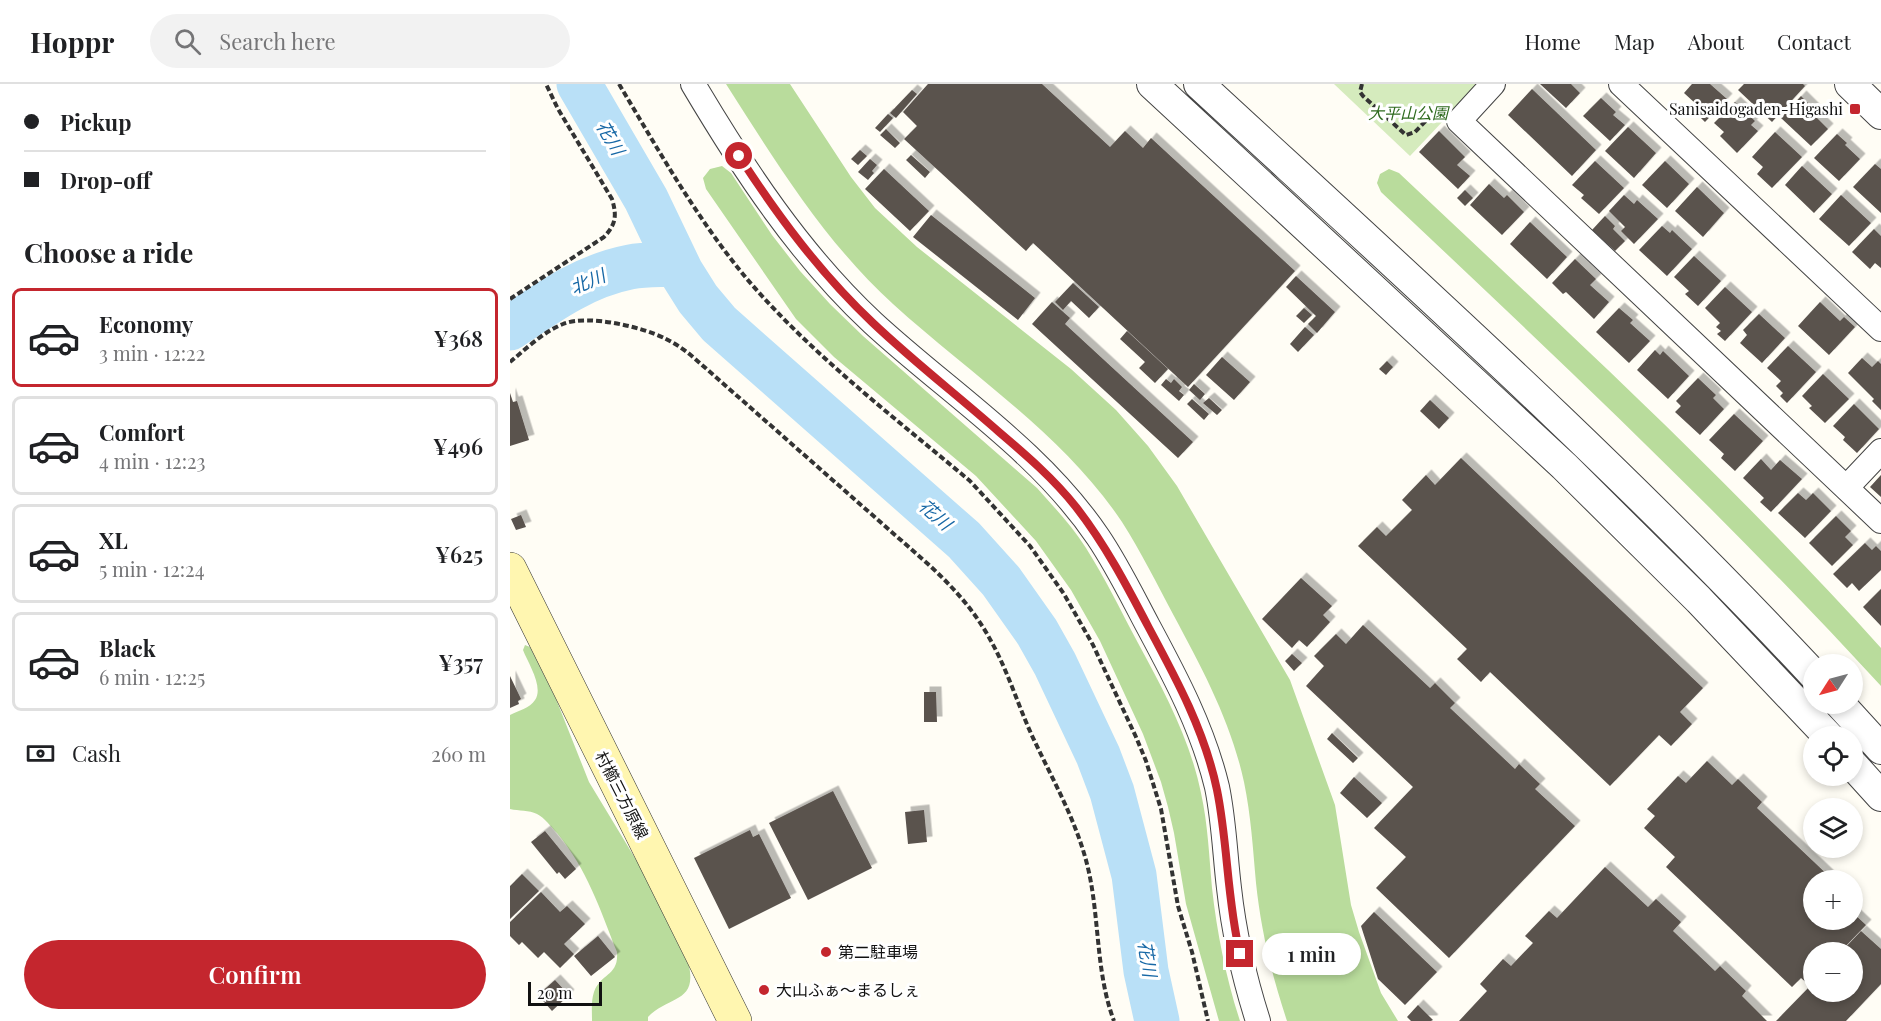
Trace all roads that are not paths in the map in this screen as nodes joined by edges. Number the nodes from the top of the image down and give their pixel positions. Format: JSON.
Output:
{"nodes":[{"id":1,"x":693,"y":84,"type":"edge"},
{"id":2,"x":1152,"y":84,"type":"edge"},
{"id":3,"x":1493,"y":84,"type":"edge"},
{"id":4,"x":1621,"y":84,"type":"edge"},
{"id":5,"x":1850,"y":84,"type":"edge"},
{"id":6,"x":1208,"y":87,"type":"edge"},
{"id":7,"x":1881,"y":114,"type":"edge"},
{"id":8,"x":1881,"y":329,"type":"edge"},
{"id":9,"x":1881,"y":451,"type":"edge"},
{"id":10,"x":1847,"y":487,"type":"junction"},
{"id":11,"x":1881,"y":521,"type":"edge"},
{"id":12,"x":510,"y":569,"type":"edge"},
{"id":13,"x":1803,"y":664,"type":"edge"},
{"id":14,"x":1849,"y":714,"type":"edge"},
{"id":15,"x":1818,"y":726,"type":"edge"},
{"id":16,"x":1881,"y":749,"type":"edge"},
{"id":17,"x":1863,"y":776,"type":"edge"},
{"id":18,"x":1881,"y":796,"type":"edge"},
{"id":19,"x":735,"y":1021,"type":"edge"},
{"id":20,"x":1258,"y":1021,"type":"edge"}],
"edges":[{"from":1,"to":20,"type":"street"},
{"from":2,"to":15,"type":"street"},
{"from":3,"to":10,"type":"street"},
{"from":4,"to":8,"type":"street"},
{"from":5,"to":7,"type":"street"},
{"from":6,"to":13,"type":"street"},
{"from":9,"to":10,"type":"street"},
{"from":10,"to":11,"type":"street"},
{"from":12,"to":19,"type":"main road","name":"村櫛三方原線"},
{"from":14,"to":16,"type":"street"},
{"from":17,"to":18,"type":"street"}]}
